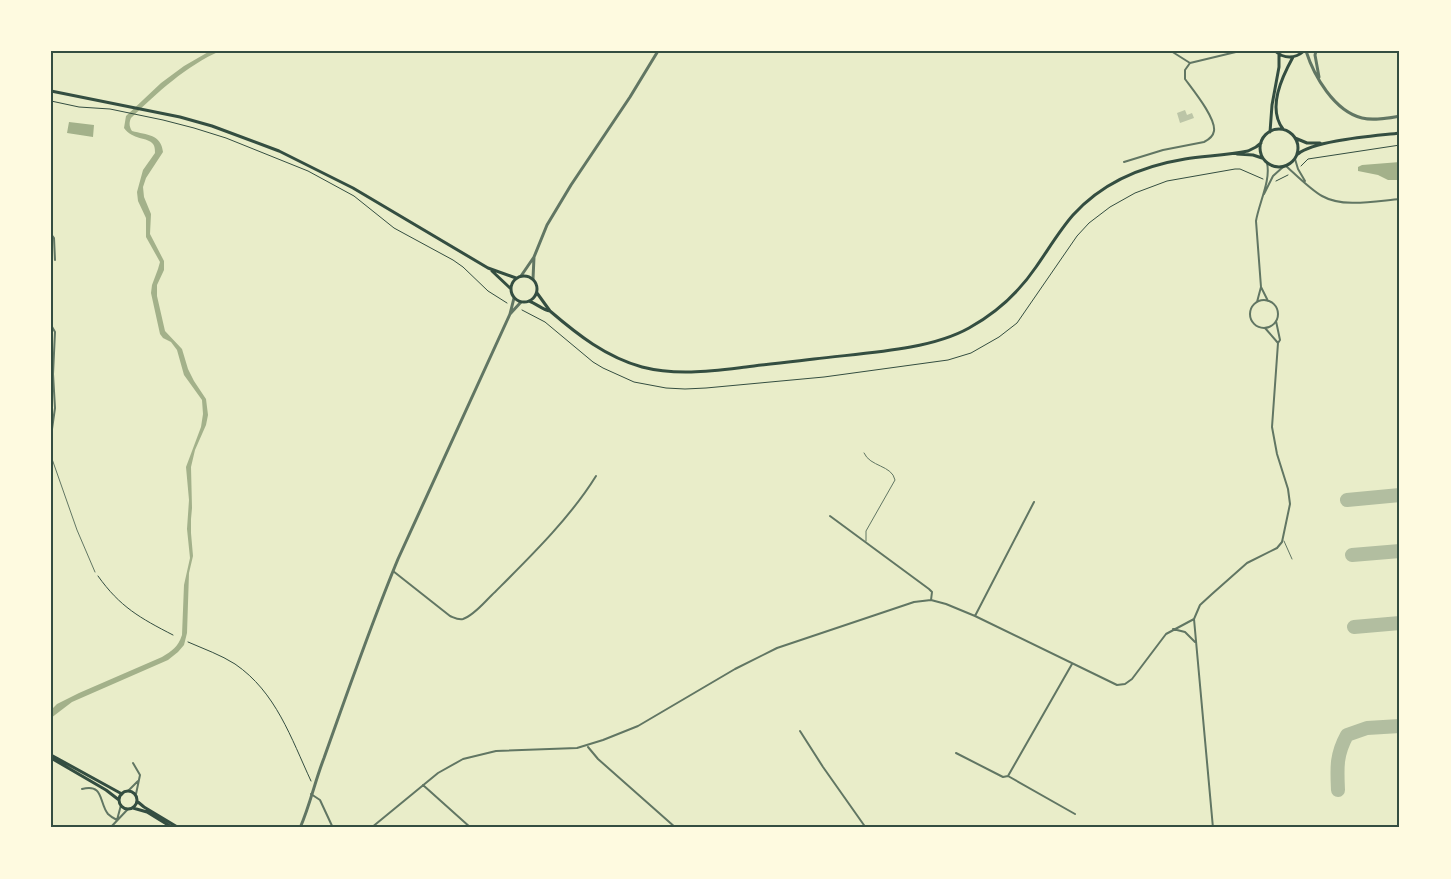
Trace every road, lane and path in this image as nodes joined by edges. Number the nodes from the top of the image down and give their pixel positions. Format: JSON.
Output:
{"nodes":[{"id":1,"x":658,"y":51,"type":"edge"},
{"id":2,"x":1171,"y":51,"type":"edge"},
{"id":3,"x":1240,"y":51,"type":"edge"},
{"id":4,"x":1246,"y":51,"type":"edge"},
{"id":5,"x":1275,"y":51,"type":"edge"},
{"id":6,"x":1305,"y":51,"type":"edge"},
{"id":7,"x":1316,"y":51,"type":"edge"},
{"id":8,"x":1279,"y":54,"type":"junction"},
{"id":9,"x":1293,"y":57,"type":"junction"},
{"id":10,"x":1190,"y":63,"type":"junction"},
{"id":11,"x":1320,"y":79,"type":"junction"},
{"id":12,"x":51,"y":91,"type":"edge"},
{"id":13,"x":51,"y":101,"type":"edge"},
{"id":14,"x":1400,"y":116,"type":"edge"},
{"id":15,"x":1284,"y":130,"type":"junction"},
{"id":16,"x":1270,"y":132,"type":"junction"},
{"id":17,"x":1400,"y":133,"type":"edge"},
{"id":18,"x":1295,"y":138,"type":"junction"},
{"id":19,"x":1261,"y":142,"type":"junction"},
{"id":20,"x":1325,"y":143,"type":"junction"},
{"id":21,"x":1400,"y":145,"type":"edge"},
{"id":22,"x":1232,"y":153,"type":"junction"},
{"id":23,"x":1296,"y":157,"type":"junction"},
{"id":24,"x":1263,"y":159,"type":"junction"},
{"id":25,"x":1124,"y":162,"type":"dead end"},
{"id":26,"x":1267,"y":163,"type":"junction"},
{"id":27,"x":1285,"y":166,"type":"junction"},
{"id":28,"x":1300,"y":168,"type":"dead end"},
{"id":29,"x":1292,"y":174,"type":"dead end"},
{"id":30,"x":1265,"y":179,"type":"dead end"},
{"id":31,"x":1272,"y":181,"type":"dead end"},
{"id":32,"x":1307,"y":183,"type":"junction"},
{"id":33,"x":1262,"y":197,"type":"junction"},
{"id":34,"x":1400,"y":199,"type":"edge"},
{"id":35,"x":51,"y":234,"type":"edge"},
{"id":36,"x":534,"y":257,"type":"junction"},
{"id":37,"x":56,"y":260,"type":"dead end"},
{"id":38,"x":488,"y":268,"type":"junction"},
{"id":39,"x":521,"y":276,"type":"junction"},
{"id":40,"x":516,"y":278,"type":"junction"},
{"id":41,"x":533,"y":279,"type":"junction"},
{"id":42,"x":1261,"y":287,"type":"junction"},
{"id":43,"x":510,"y":288,"type":"junction"},
{"id":44,"x":537,"y":293,"type":"junction"},
{"id":45,"x":514,"y":298,"type":"junction"},
{"id":46,"x":530,"y":301,"type":"junction"},
{"id":47,"x":1268,"y":301,"type":"junction"},
{"id":48,"x":521,"y":302,"type":"junction"},
{"id":49,"x":1257,"y":302,"type":"junction"},
{"id":50,"x":510,"y":304,"type":"dead end"},
{"id":51,"x":550,"y":311,"type":"junction"},
{"id":52,"x":510,"y":314,"type":"junction"},
{"id":53,"x":1276,"y":321,"type":"junction"},
{"id":54,"x":51,"y":325,"type":"edge"},
{"id":55,"x":1265,"y":328,"type":"junction"},
{"id":56,"x":1278,"y":343,"type":"junction"},
{"id":57,"x":964,"y":356,"type":"dead end"},
{"id":58,"x":51,"y":436,"type":"edge"},
{"id":59,"x":864,"y":453,"type":"dead end"},
{"id":60,"x":51,"y":456,"type":"edge"},
{"id":61,"x":596,"y":476,"type":"dead end"},
{"id":62,"x":1034,"y":502,"type":"dead end"},
{"id":63,"x":830,"y":516,"type":"dead end"},
{"id":64,"x":1283,"y":538,"type":"junction"},
{"id":65,"x":866,"y":542,"type":"junction"},
{"id":66,"x":1292,"y":559,"type":"dead end"},
{"id":67,"x":393,"y":571,"type":"junction"},
{"id":68,"x":95,"y":572,"type":"joint"},
{"id":69,"x":932,"y":600,"type":"junction"},
{"id":70,"x":975,"y":616,"type":"junction"},
{"id":71,"x":1194,"y":620,"type":"junction"},
{"id":72,"x":1173,"y":629,"type":"junction"},
{"id":73,"x":173,"y":635,"type":"dead end"},
{"id":74,"x":188,"y":642,"type":"dead end"},
{"id":75,"x":1196,"y":644,"type":"junction"},
{"id":76,"x":1073,"y":664,"type":"junction"},
{"id":77,"x":800,"y":731,"type":"dead end"},
{"id":78,"x":587,"y":746,"type":"junction"},
{"id":79,"x":956,"y":753,"type":"dead end"},
{"id":80,"x":51,"y":757,"type":"edge"},
{"id":81,"x":133,"y":763,"type":"dead end"},
{"id":82,"x":1008,"y":776,"type":"junction"},
{"id":83,"x":138,"y":781,"type":"junction"},
{"id":84,"x":423,"y":785,"type":"junction"},
{"id":85,"x":314,"y":786,"type":"junction"},
{"id":86,"x":82,"y":789,"type":"dead end"},
{"id":87,"x":128,"y":791,"type":"junction"},
{"id":88,"x":122,"y":794,"type":"junction"},
{"id":89,"x":135,"y":794,"type":"junction"},
{"id":90,"x":311,"y":794,"type":"junction"},
{"id":91,"x":119,"y":800,"type":"junction"},
{"id":92,"x":138,"y":802,"type":"junction"},
{"id":93,"x":121,"y":805,"type":"junction"},
{"id":94,"x":131,"y":809,"type":"junction"},
{"id":95,"x":1075,"y":814,"type":"dead end"},
{"id":96,"x":117,"y":820,"type":"junction"},
{"id":97,"x":110,"y":828,"type":"edge"},
{"id":98,"x":173,"y":828,"type":"edge"},
{"id":99,"x":179,"y":828,"type":"edge"},
{"id":100,"x":300,"y":828,"type":"edge"},
{"id":101,"x":333,"y":828,"type":"edge"},
{"id":102,"x":371,"y":828,"type":"edge"},
{"id":103,"x":471,"y":828,"type":"edge"},
{"id":104,"x":676,"y":828,"type":"edge"},
{"id":105,"x":866,"y":828,"type":"edge"},
{"id":106,"x":1213,"y":828,"type":"edge"}],
"edges":[{"from":1,"to":36,"type":"street"},
{"from":2,"to":10,"type":"street"},
{"from":3,"to":4,"type":"street"},
{"from":3,"to":10,"type":"street"},
{"from":5,"to":8,"type":"main road"},
{"from":6,"to":9,"type":"main road"},
{"from":6,"to":11,"type":"street"},
{"from":7,"to":11,"type":"street"},
{"from":8,"to":9,"type":"main road"},
{"from":8,"to":16,"type":"main road"},
{"from":9,"to":15,"type":"main road"},
{"from":10,"to":25,"type":"street"},
{"from":11,"to":14,"type":"street"},
{"from":12,"to":38,"type":"main road"},
{"from":13,"to":50,"type":"path"},
{"from":15,"to":16,"type":"main road"},
{"from":15,"to":18,"type":"main road"},
{"from":16,"to":19,"type":"main road"},
{"from":17,"to":20,"type":"main road"},
{"from":18,"to":20,"type":"main road"},
{"from":18,"to":23,"type":"main road"},
{"from":19,"to":22,"type":"main road"},
{"from":19,"to":24,"type":"main road"},
{"from":20,"to":23,"type":"main road"},
{"from":21,"to":28,"type":"path"},
{"from":22,"to":24,"type":"main road"},
{"from":22,"to":51,"type":"main road"},
{"from":23,"to":27,"type":"main road"},
{"from":23,"to":32,"type":"street"},
{"from":24,"to":26,"type":"main road"},
{"from":26,"to":27,"type":"main road"},
{"from":26,"to":33,"type":"street"},
{"from":27,"to":32,"type":"street"},
{"from":27,"to":33,"type":"street"},
{"from":29,"to":31,"type":"path"},
{"from":30,"to":57,"type":"path"},
{"from":32,"to":34,"type":"street"},
{"from":33,"to":42,"type":"street"},
{"from":35,"to":37,"type":"street"},
{"from":36,"to":39,"type":"street"},
{"from":36,"to":41,"type":"street"},
{"from":38,"to":40,"type":"main road"},
{"from":38,"to":43,"type":"main road"},
{"from":39,"to":40,"type":"main road"},
{"from":39,"to":41,"type":"main road"},
{"from":40,"to":43,"type":"main road"},
{"from":41,"to":44,"type":"main road"},
{"from":42,"to":47,"type":"street"},
{"from":42,"to":49,"type":"street"},
{"from":43,"to":45,"type":"main road"},
{"from":44,"to":46,"type":"main road"},
{"from":44,"to":51,"type":"main road"},
{"from":45,"to":48,"type":"main road"},
{"from":45,"to":52,"type":"street"},
{"from":46,"to":48,"type":"main road"},
{"from":46,"to":51,"type":"main road"},
{"from":47,"to":49,"type":"street"},
{"from":47,"to":53,"type":"street"},
{"from":48,"to":52,"type":"street"},
{"from":49,"to":55,"type":"street"},
{"from":52,"to":67,"type":"street"},
{"from":53,"to":55,"type":"street"},
{"from":53,"to":56,"type":"street"},
{"from":54,"to":58,"type":"street"},
{"from":55,"to":56,"type":"street"},
{"from":56,"to":64,"type":"street"},
{"from":59,"to":65,"type":"lane"},
{"from":60,"to":68,"type":"lane"},
{"from":61,"to":67,"type":"street"},
{"from":62,"to":70,"type":"street"},
{"from":63,"to":65,"type":"street"},
{"from":64,"to":66,"type":"lane"},
{"from":64,"to":71,"type":"street"},
{"from":65,"to":69,"type":"street"},
{"from":67,"to":85,"type":"street"},
{"from":68,"to":73,"type":"path"},
{"from":69,"to":70,"type":"street"},
{"from":69,"to":78,"type":"street"},
{"from":70,"to":76,"type":"street"},
{"from":71,"to":72,"type":"street"},
{"from":71,"to":75,"type":"street"},
{"from":72,"to":75,"type":"street"},
{"from":72,"to":76,"type":"street"},
{"from":74,"to":85,"type":"path"},
{"from":75,"to":106,"type":"street"},
{"from":76,"to":82,"type":"street"},
{"from":77,"to":105,"type":"street"},
{"from":78,"to":84,"type":"street"},
{"from":78,"to":104,"type":"street"},
{"from":79,"to":82,"type":"street"},
{"from":80,"to":88,"type":"main road"},
{"from":80,"to":91,"type":"main road"},
{"from":81,"to":83,"type":"street"},
{"from":82,"to":95,"type":"street"},
{"from":83,"to":87,"type":"street"},
{"from":83,"to":89,"type":"street"},
{"from":84,"to":102,"type":"street"},
{"from":84,"to":103,"type":"street"},
{"from":85,"to":90,"type":"street"},
{"from":86,"to":96,"type":"street"},
{"from":87,"to":88,"type":"main road"},
{"from":87,"to":89,"type":"main road"},
{"from":88,"to":91,"type":"main road"},
{"from":89,"to":92,"type":"main road"},
{"from":90,"to":100,"type":"street"},
{"from":90,"to":101,"type":"street"},
{"from":91,"to":93,"type":"main road"},
{"from":92,"to":94,"type":"main road"},
{"from":92,"to":99,"type":"main road"},
{"from":93,"to":94,"type":"main road"},
{"from":93,"to":96,"type":"street"},
{"from":94,"to":96,"type":"street"},
{"from":94,"to":98,"type":"main road"},
{"from":96,"to":97,"type":"street"}]}
